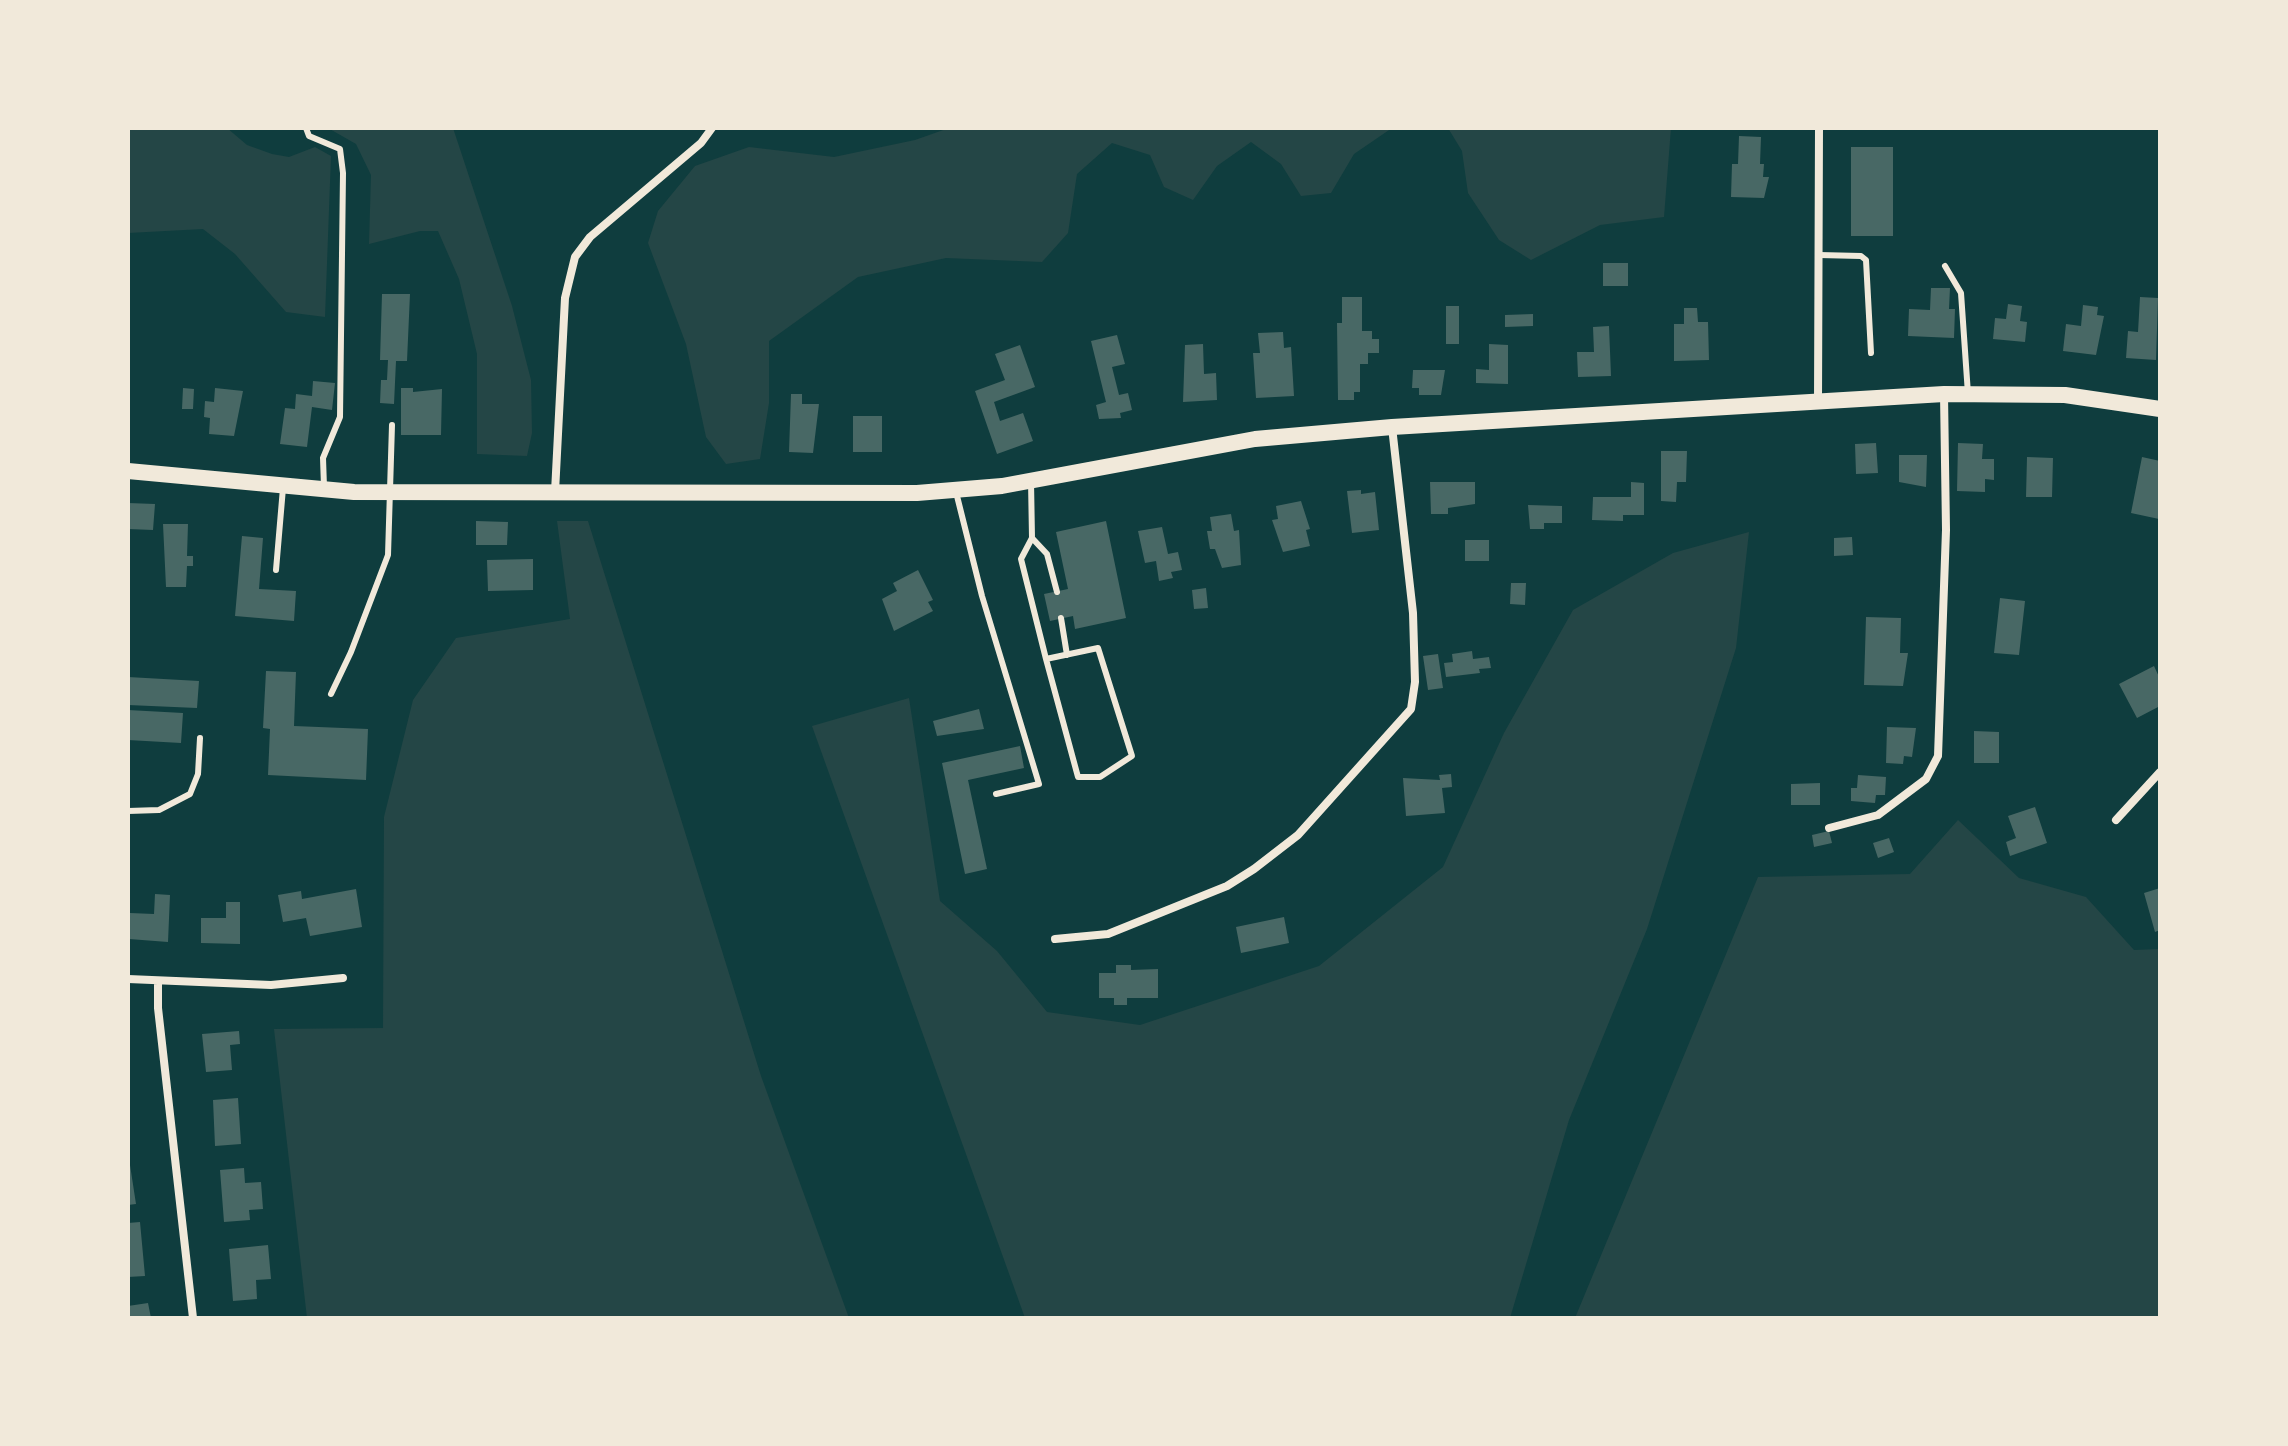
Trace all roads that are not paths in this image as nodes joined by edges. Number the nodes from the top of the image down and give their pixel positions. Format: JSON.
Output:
{"nodes":[{"id":1,"x":306,"y":128,"type":"edge"},
{"id":2,"x":712,"y":128,"type":"edge"},
{"id":3,"x":1819,"y":128,"type":"edge"},
{"id":4,"x":1819,"y":255,"type":"junction"},
{"id":5,"x":1945,"y":266,"type":"dead end"},
{"id":6,"x":1871,"y":353,"type":"dead end"},
{"id":7,"x":1944,"y":394,"type":"junction"},
{"id":8,"x":1968,"y":394,"type":"junction"},
{"id":9,"x":1818,"y":401,"type":"junction"},
{"id":10,"x":2160,"y":409,"type":"edge"},
{"id":11,"x":392,"y":425,"type":"dead end"},
{"id":12,"x":1392,"y":427,"type":"junction"},
{"id":13,"x":128,"y":471,"type":"edge"},
{"id":14,"x":1031,"y":481,"type":"junction"},
{"id":15,"x":283,"y":488,"type":"junction"},
{"id":16,"x":324,"y":491,"type":"junction"},
{"id":17,"x":956,"y":492,"type":"junction"},
{"id":18,"x":391,"y":493,"type":"junction"},
{"id":19,"x":555,"y":493,"type":"junction"},
{"id":20,"x":1032,"y":538,"type":"junction"},
{"id":21,"x":276,"y":570,"type":"dead end"},
{"id":22,"x":1057,"y":592,"type":"dead end"},
{"id":23,"x":1061,"y":618,"type":"dead end"},
{"id":24,"x":1067,"y":655,"type":"junction"},
{"id":25,"x":1046,"y":659,"type":"junction"},
{"id":26,"x":331,"y":694,"type":"dead end"},
{"id":27,"x":200,"y":738,"type":"dead end"},
{"id":28,"x":2160,"y":772,"type":"edge"},
{"id":29,"x":996,"y":794,"type":"dead end"},
{"id":30,"x":128,"y":811,"type":"edge"},
{"id":31,"x":2116,"y":820,"type":"dead end"},
{"id":32,"x":1829,"y":828,"type":"dead end"},
{"id":33,"x":1055,"y":939,"type":"dead end"},
{"id":34,"x":343,"y":978,"type":"dead end"},
{"id":35,"x":128,"y":979,"type":"edge"},
{"id":36,"x":158,"y":981,"type":"junction"},
{"id":37,"x":193,"y":1318,"type":"edge"}],
"edges":[{"from":1,"to":16,"type":"lane"},
{"from":2,"to":19,"type":"street"},
{"from":3,"to":4,"type":"street"},
{"from":4,"to":6,"type":"lane"},
{"from":4,"to":9,"type":"street"},
{"from":5,"to":8,"type":"lane"},
{"from":7,"to":8,"type":"main road"},
{"from":7,"to":9,"type":"main road"},
{"from":7,"to":32,"type":"street"},
{"from":8,"to":10,"type":"main road"},
{"from":9,"to":12,"type":"main road"},
{"from":11,"to":18,"type":"lane"},
{"from":12,"to":14,"type":"main road"},
{"from":12,"to":33,"type":"street"},
{"from":13,"to":15,"type":"main road"},
{"from":14,"to":17,"type":"main road"},
{"from":14,"to":20,"type":"lane"},
{"from":15,"to":16,"type":"main road"},
{"from":15,"to":21,"type":"lane"},
{"from":16,"to":18,"type":"main road"},
{"from":17,"to":19,"type":"main road"},
{"from":17,"to":29,"type":"lane"},
{"from":18,"to":19,"type":"main road"},
{"from":18,"to":26,"type":"lane"},
{"from":20,"to":22,"type":"lane"},
{"from":20,"to":25,"type":"lane"},
{"from":23,"to":24,"type":"lane"},
{"from":24,"to":25,"type":"lane"},
{"from":24,"to":25,"type":"lane"},
{"from":27,"to":30,"type":"lane"},
{"from":28,"to":31,"type":"street"},
{"from":34,"to":36,"type":"street"},
{"from":35,"to":36,"type":"street"},
{"from":36,"to":37,"type":"street"}]}
